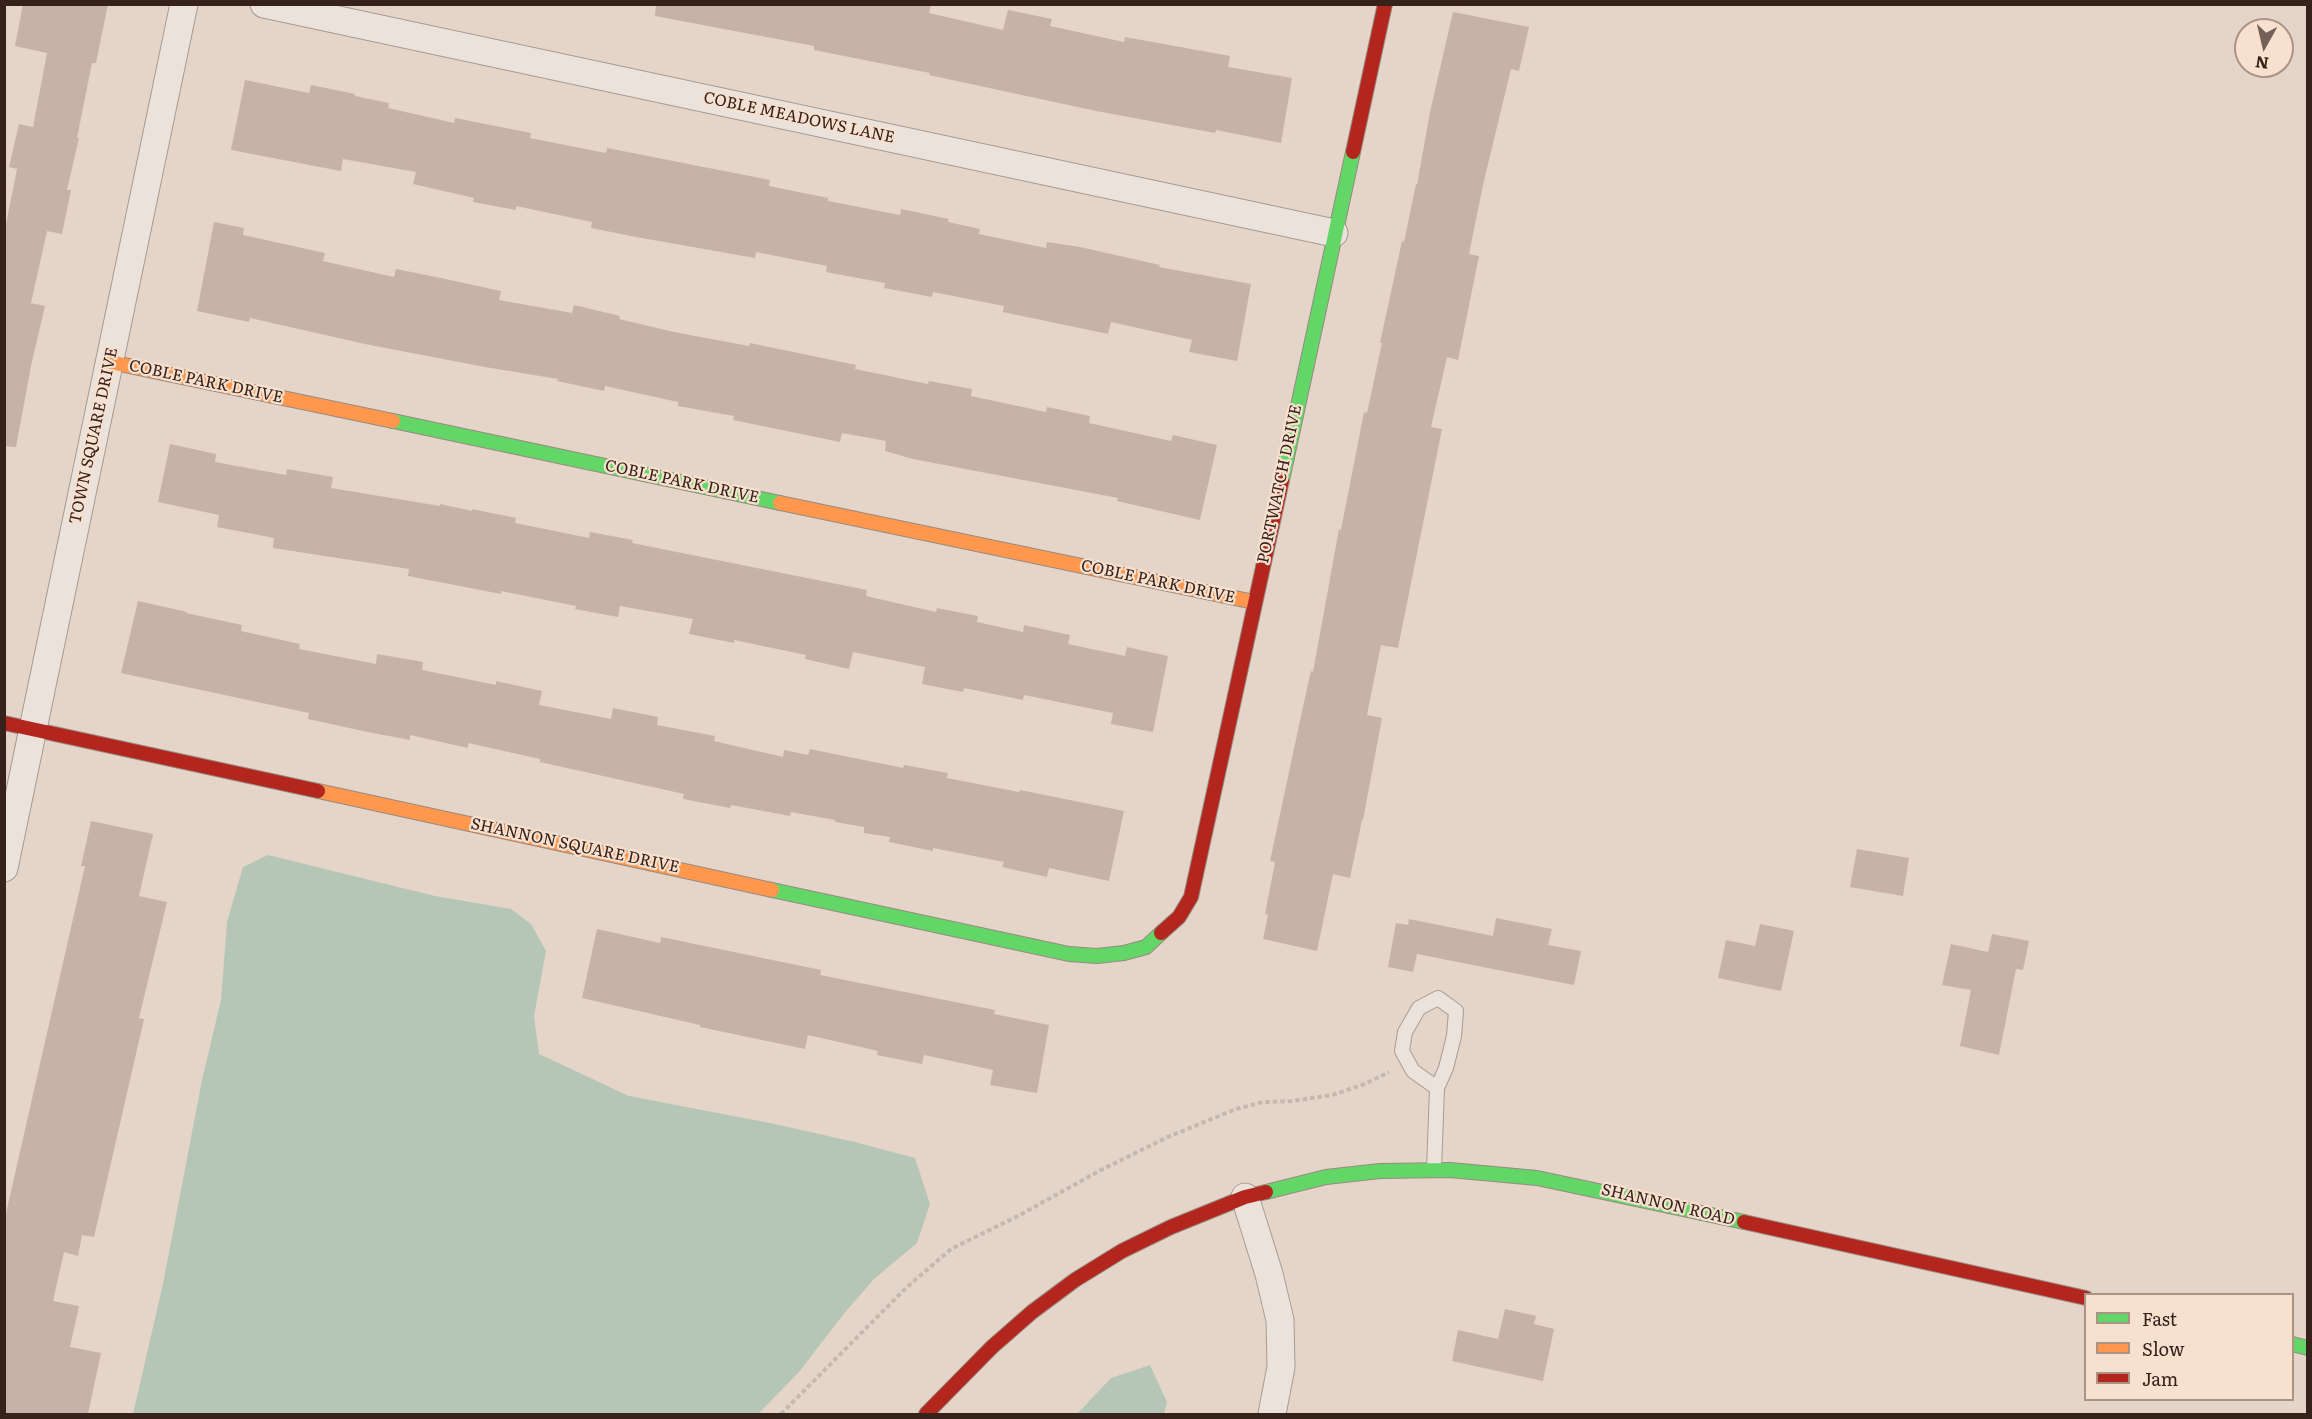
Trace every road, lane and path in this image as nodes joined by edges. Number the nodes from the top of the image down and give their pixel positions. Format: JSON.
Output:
{"nodes":[{"id":1,"x":184,"y":4,"type":"edge"},
{"id":2,"x":264,"y":4,"type":"edge"},
{"id":3,"x":1385,"y":4,"type":"edge"},
{"id":4,"x":1334,"y":233,"type":"junction"},
{"id":5,"x":110,"y":362,"type":"junction"},
{"id":6,"x":1254,"y":602,"type":"junction"},
{"id":7,"x":4,"y":723,"type":"edge"},
{"id":8,"x":33,"y":729,"type":"junction"},
{"id":9,"x":4,"y":868,"type":"edge"},
{"id":10,"x":1146,"y":946,"type":"joint"},
{"id":11,"x":1408,"y":1063,"type":"junction"},
{"id":12,"x":1437,"y":1088,"type":"junction"},
{"id":13,"x":1434,"y":1170,"type":"junction"},
{"id":14,"x":1245,"y":1197,"type":"junction"},
{"id":15,"x":2084,"y":1298,"type":"edge"},
{"id":16,"x":781,"y":1414,"type":"edge"},
{"id":17,"x":926,"y":1414,"type":"edge"},
{"id":18,"x":1272,"y":1414,"type":"edge"}],
"edges":[{"from":1,"to":5,"type":"street","name":"TOWN SQUARE DRIVE"},
{"from":2,"to":4,"type":"street","name":"COBLE MEADOWS LANE"},
{"from":3,"to":4,"type":"street","name":"PORTWATCH DRIVE"},
{"from":4,"to":6,"type":"street","name":"PORTWATCH DRIVE"},
{"from":5,"to":6,"type":"street","name":"COBLE PARK DRIVE"},
{"from":5,"to":8,"type":"street","name":"TOWN SQUARE DRIVE"},
{"from":6,"to":10,"type":"street","name":"PORTWATCH DRIVE"},
{"from":7,"to":8,"type":"street","name":"SHANNON SQUARE DRIVE"},
{"from":8,"to":9,"type":"street","name":"TOWN SQUARE DRIVE"},
{"from":8,"to":10,"type":"street","name":"SHANNON SQUARE DRIVE"},
{"from":11,"to":12,"type":"lane"},
{"from":11,"to":12,"type":"lane"},
{"from":11,"to":16,"type":"path"},
{"from":12,"to":13,"type":"lane"},
{"from":13,"to":14,"type":"street","name":"SHANNON ROAD"},
{"from":13,"to":15,"type":"street","name":"SHANNON ROAD"},
{"from":14,"to":17,"type":"street","name":"SHANNON ROAD"},
{"from":14,"to":18,"type":"street"}]}
